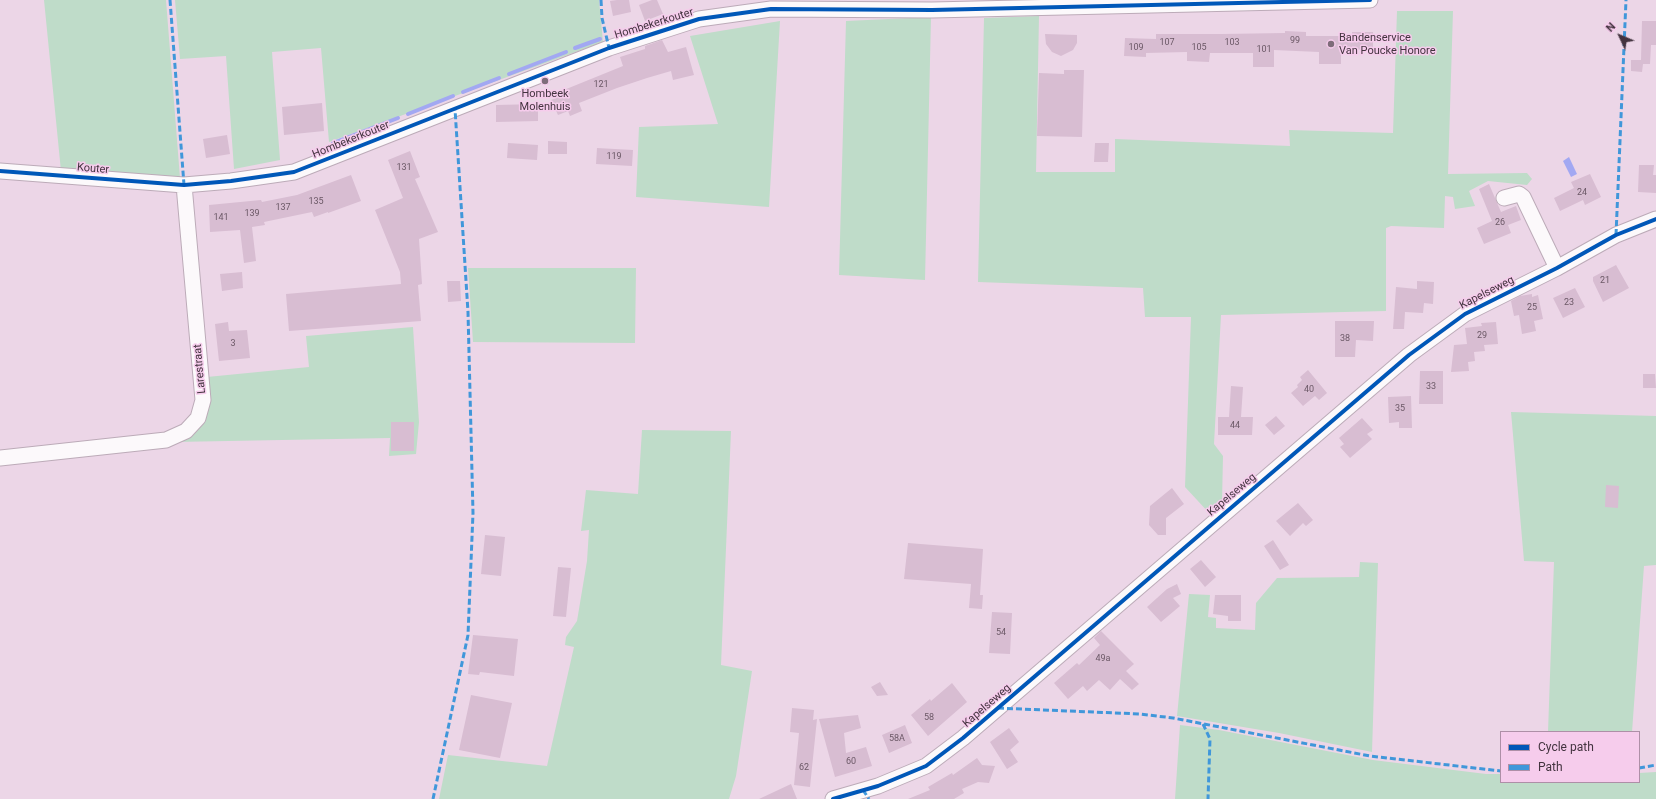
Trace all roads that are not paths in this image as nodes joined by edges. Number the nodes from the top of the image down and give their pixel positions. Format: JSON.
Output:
{"nodes":[{"id":1,"x":1370,"y":0,"type":"edge"},
{"id":2,"x":0,"y":170,"type":"edge"},
{"id":3,"x":184,"y":185,"type":"junction"},
{"id":4,"x":1504,"y":198,"type":"dead end"},
{"id":5,"x":1656,"y":219,"type":"edge"},
{"id":6,"x":1556,"y":268,"type":"junction"},
{"id":7,"x":0,"y":458,"type":"edge"},
{"id":8,"x":833,"y":799,"type":"edge"}],
"edges":[{"from":1,"to":3,"type":"street","name":"Hombekerkouter"},
{"from":2,"to":3,"type":"street","name":"Kouter"},
{"from":3,"to":7,"type":"street","name":"Larestraat"},
{"from":4,"to":6,"type":"street"},
{"from":5,"to":6,"type":"street","name":"Kapelseweg"},
{"from":6,"to":8,"type":"street","name":"Kapelseweg"}]}
